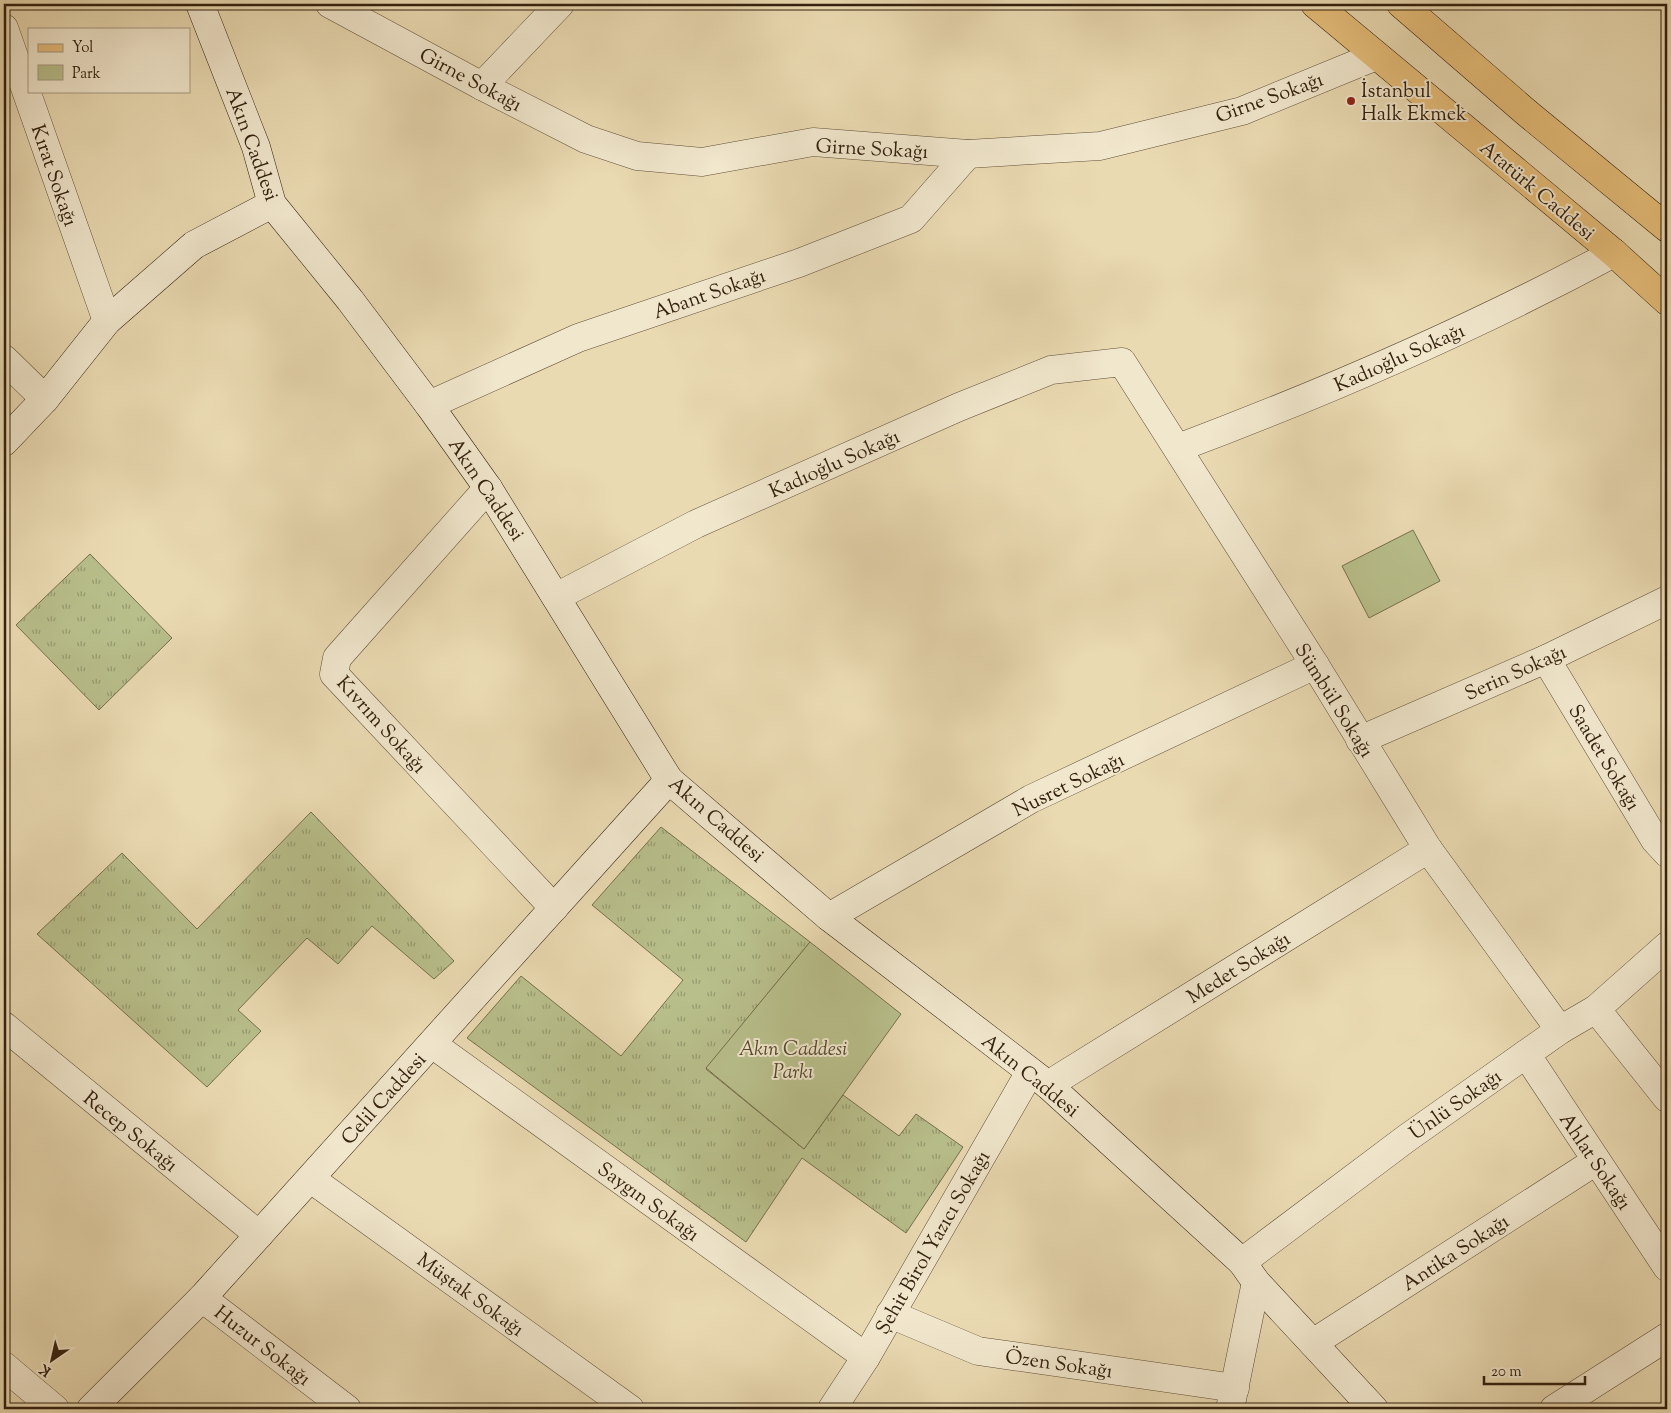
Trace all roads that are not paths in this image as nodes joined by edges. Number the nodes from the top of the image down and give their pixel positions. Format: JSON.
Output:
{"nodes":[{"id":1,"x":200,"y":4,"type":"edge"},
{"id":2,"x":330,"y":4,"type":"edge"},
{"id":3,"x":560,"y":4,"type":"edge"},
{"id":4,"x":1315,"y":4,"type":"edge"},
{"id":5,"x":1402,"y":4,"type":"edge"},
{"id":6,"x":4,"y":28,"type":"edge"},
{"id":7,"x":1376,"y":56,"type":"junction"},
{"id":8,"x":482,"y":86,"type":"junction"},
{"id":9,"x":968,"y":154,"type":"junction"},
{"id":10,"x":272,"y":204,"type":"junction"},
{"id":11,"x":1667,"y":228,"type":"edge"},
{"id":12,"x":1614,"y":253,"type":"junction"},
{"id":13,"x":1667,"y":301,"type":"edge"},
{"id":14,"x":106,"y":321,"type":"junction"},
{"id":15,"x":4,"y":359,"type":"edge"},
{"id":16,"x":1122,"y":362,"type":"joint"},
{"id":17,"x":45,"y":399,"type":"junction"},
{"id":18,"x":429,"y":405,"type":"junction"},
{"id":19,"x":4,"y":442,"type":"edge"},
{"id":20,"x":1178,"y":448,"type":"junction"},
{"id":21,"x":488,"y":488,"type":"junction"},
{"id":22,"x":556,"y":597,"type":"junction"},
{"id":23,"x":1667,"y":600,"type":"edge"},
{"id":24,"x":1546,"y":659,"type":"junction"},
{"id":25,"x":1315,"y":665,"type":"junction"},
{"id":26,"x":1360,"y":740,"type":"junction"},
{"id":27,"x":669,"y":780,"type":"junction"},
{"id":28,"x":1428,"y":849,"type":"junction"},
{"id":29,"x":1667,"y":853,"type":"edge"},
{"id":30,"x":554,"y":908,"type":"junction"},
{"id":31,"x":829,"y":916,"type":"junction"},
{"id":32,"x":1667,"y":946,"type":"edge"},
{"id":33,"x":1596,"y":1010,"type":"junction"},
{"id":34,"x":4,"y":1026,"type":"edge"},
{"id":35,"x":1560,"y":1030,"type":"junction"},
{"id":36,"x":432,"y":1044,"type":"junction"},
{"id":37,"x":1526,"y":1054,"type":"junction"},
{"id":38,"x":1039,"y":1078,"type":"junction"},
{"id":39,"x":1667,"y":1098,"type":"edge"},
{"id":40,"x":1596,"y":1161,"type":"junction"},
{"id":41,"x":311,"y":1179,"type":"junction"},
{"id":42,"x":259,"y":1235,"type":"junction"},
{"id":43,"x":1667,"y":1267,"type":"edge"},
{"id":44,"x":1249,"y":1272,"type":"junction"},
{"id":45,"x":202,"y":1298,"type":"junction"},
{"id":46,"x":890,"y":1314,"type":"junction"},
{"id":47,"x":1667,"y":1337,"type":"edge"},
{"id":48,"x":1313,"y":1344,"type":"junction"},
{"id":49,"x":866,"y":1357,"type":"junction"},
{"id":50,"x":4,"y":1366,"type":"edge"},
{"id":51,"x":1233,"y":1399,"type":"edge"},
{"id":52,"x":344,"y":1408,"type":"edge"},
{"id":53,"x":54,"y":1409,"type":"edge"},
{"id":54,"x":91,"y":1409,"type":"edge"},
{"id":55,"x":630,"y":1409,"type":"edge"},
{"id":56,"x":832,"y":1409,"type":"edge"},
{"id":57,"x":1374,"y":1409,"type":"edge"},
{"id":58,"x":1554,"y":1409,"type":"edge"}],
"edges":[{"from":1,"to":10,"type":"street","name":"Akın Caddesi"},
{"from":2,"to":8,"type":"street","name":"Girne Sokağı"},
{"from":3,"to":8,"type":"street"},
{"from":4,"to":7,"type":"main road","name":"Atatürk Caddesi"},
{"from":5,"to":11,"type":"main road"},
{"from":6,"to":14,"type":"street","name":"Kırat Sokağı"},
{"from":7,"to":9,"type":"street","name":"Girne Sokağı"},
{"from":7,"to":12,"type":"main road","name":"Atatürk Caddesi"},
{"from":8,"to":9,"type":"street","name":"Girne Sokağı"},
{"from":9,"to":18,"type":"street","name":"Abant Sokağı"},
{"from":10,"to":14,"type":"street"},
{"from":10,"to":18,"type":"street","name":"Akın Caddesi"},
{"from":12,"to":13,"type":"main road","name":"Atatürk Caddesi"},
{"from":12,"to":20,"type":"street","name":"Kadıoğlu Sokağı"},
{"from":14,"to":17,"type":"street"},
{"from":15,"to":17,"type":"street"},
{"from":16,"to":20,"type":"street","name":"Sümbül Sokağı"},
{"from":16,"to":22,"type":"street","name":"Kadıoğlu Sokağı"},
{"from":17,"to":19,"type":"street"},
{"from":18,"to":21,"type":"street","name":"Akın Caddesi"},
{"from":20,"to":25,"type":"street","name":"Sümbül Sokağı"},
{"from":21,"to":22,"type":"street","name":"Akın Caddesi"},
{"from":21,"to":30,"type":"street","name":"Kıvrım Sokağı"},
{"from":22,"to":27,"type":"street","name":"Akın Caddesi"},
{"from":23,"to":24,"type":"street","name":"Serin Sokağı"},
{"from":24,"to":26,"type":"street","name":"Serin Sokağı"},
{"from":24,"to":29,"type":"street","name":"Saadet Sokağı"},
{"from":25,"to":26,"type":"street","name":"Sümbül Sokağı"},
{"from":25,"to":31,"type":"street","name":"Nusret Sokağı"},
{"from":26,"to":28,"type":"street","name":"Sümbül Sokağı"},
{"from":27,"to":30,"type":"street","name":"Celil Caddesi"},
{"from":27,"to":31,"type":"street","name":"Akın Caddesi"},
{"from":28,"to":35,"type":"street","name":"Sümbül Sokağı"},
{"from":28,"to":38,"type":"street","name":"Medet Sokağı"},
{"from":30,"to":36,"type":"street","name":"Celil Caddesi"},
{"from":31,"to":38,"type":"street","name":"Akın Caddesi"},
{"from":32,"to":33,"type":"street","name":"Ünlü Sokağı"},
{"from":33,"to":35,"type":"street","name":"Ünlü Sokağı"},
{"from":33,"to":39,"type":"street"},
{"from":34,"to":42,"type":"street","name":"Recep Sokağı"},
{"from":35,"to":37,"type":"street","name":"Ünlü Sokağı"},
{"from":36,"to":41,"type":"street","name":"Celil Caddesi"},
{"from":36,"to":49,"type":"street","name":"Saygın Sokağı"},
{"from":37,"to":40,"type":"street","name":"Ahlat Sokağı"},
{"from":37,"to":44,"type":"street","name":"Ünlü Sokağı"},
{"from":38,"to":44,"type":"street","name":"Akın Caddesi"},
{"from":38,"to":46,"type":"street","name":"Şehit Birol Yazıcı Sokağı"},
{"from":40,"to":43,"type":"street","name":"Ahlat Sokağı"},
{"from":40,"to":48,"type":"street","name":"Antika Sokağı"},
{"from":41,"to":42,"type":"street","name":"Celil Caddesi"},
{"from":41,"to":55,"type":"street","name":"Müştak Sokağı"},
{"from":42,"to":45,"type":"street","name":"Celil Caddesi"},
{"from":44,"to":48,"type":"street","name":"Akın Caddesi"},
{"from":44,"to":51,"type":"street"},
{"from":45,"to":52,"type":"street","name":"Huzur Sokağı"},
{"from":45,"to":54,"type":"street","name":"Celil Caddesi"},
{"from":46,"to":49,"type":"street","name":"Şehit Birol Yazıcı Sokağı"},
{"from":46,"to":51,"type":"street","name":"Özen Sokağı"},
{"from":47,"to":58,"type":"street"},
{"from":48,"to":57,"type":"street","name":"Akın Caddesi"},
{"from":49,"to":56,"type":"street","name":"Şehit Birol Yazıcı Sokağı"},
{"from":50,"to":53,"type":"street"}]}
